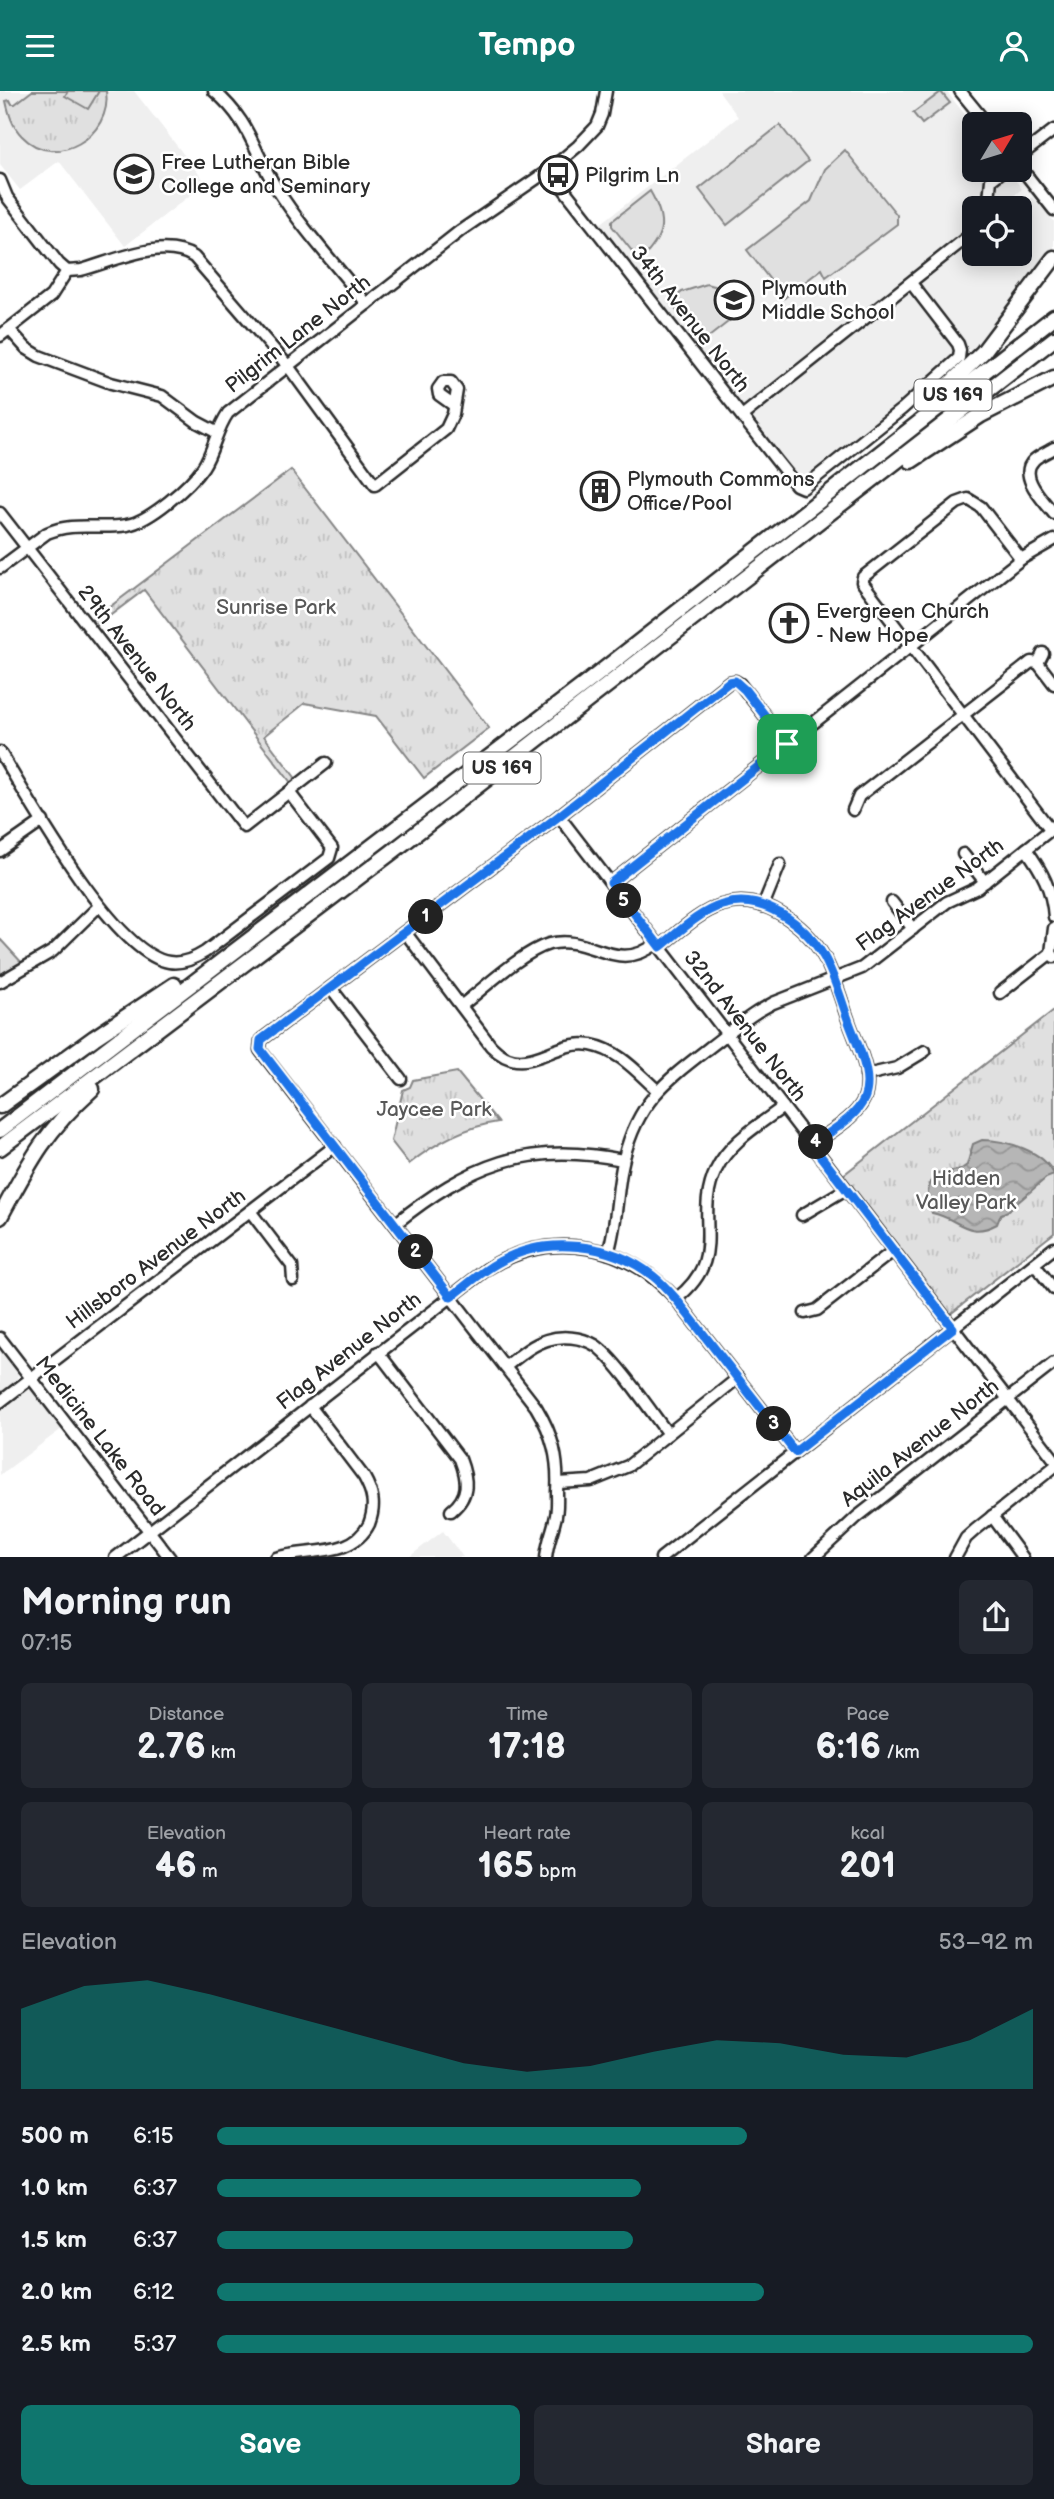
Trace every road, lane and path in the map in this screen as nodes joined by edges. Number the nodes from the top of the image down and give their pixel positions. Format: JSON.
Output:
{"nodes":[{"id":1,"x":214,"y":91,"type":"edge"},
{"id":2,"x":606,"y":91,"type":"edge"},
{"id":3,"x":960,"y":91,"type":"edge"},
{"id":4,"x":977,"y":112,"type":"edge"},
{"id":5,"x":1054,"y":130,"type":"edge"},
{"id":6,"x":1032,"y":147,"type":"edge"},
{"id":7,"x":549,"y":170,"type":"junction"},
{"id":8,"x":0,"y":180,"type":"edge"},
{"id":9,"x":1032,"y":182,"type":"edge"},
{"id":10,"x":1054,"y":210,"type":"edge"},
{"id":11,"x":962,"y":242,"type":"edge"},
{"id":12,"x":1054,"y":258,"type":"edge"},
{"id":13,"x":67,"y":271,"type":"junction"},
{"id":14,"x":911,"y":283,"type":"junction"},
{"id":15,"x":367,"y":304,"type":"junction"},
{"id":16,"x":1054,"y":317,"type":"edge"},
{"id":17,"x":4,"y":333,"type":"edge"},
{"id":18,"x":1054,"y":339,"type":"edge"},
{"id":19,"x":288,"y":366,"type":"junction"},
{"id":20,"x":1054,"y":378,"type":"edge"},
{"id":21,"x":453,"y":405,"type":"dead end"},
{"id":22,"x":742,"y":417,"type":"junction"},
{"id":23,"x":216,"y":432,"type":"junction"},
{"id":24,"x":1054,"y":448,"type":"edge"},
{"id":25,"x":852,"y":473,"type":"junction"},
{"id":26,"x":0,"y":513,"type":"edge"},
{"id":27,"x":830,"y":513,"type":"junction"},
{"id":28,"x":1054,"y":514,"type":"edge"},
{"id":29,"x":1054,"y":540,"type":"edge"},
{"id":30,"x":27,"y":547,"type":"junction"},
{"id":31,"x":1021,"y":559,"type":"junction"},
{"id":32,"x":0,"y":568,"type":"edge"},
{"id":33,"x":911,"y":648,"type":"junction"},
{"id":34,"x":1043,"y":653,"type":"dead end"},
{"id":35,"x":1038,"y":663,"type":"junction"},
{"id":36,"x":1054,"y":684,"type":"edge"},
{"id":37,"x":963,"y":715,"type":"junction"},
{"id":38,"x":787,"y":744,"type":"junction"},
{"id":39,"x":0,"y":753,"type":"edge"},
{"id":40,"x":326,"y":763,"type":"dead end"},
{"id":41,"x":289,"y":792,"type":"junction"},
{"id":42,"x":853,"y":810,"type":"dead end"},
{"id":43,"x":559,"y":816,"type":"junction"},
{"id":44,"x":43,"y":821,"type":"junction"},
{"id":45,"x":1052,"y":828,"type":"edge"},
{"id":46,"x":1026,"y":849,"type":"junction"},
{"id":47,"x":0,"y":852,"type":"edge"},
{"id":48,"x":963,"y":854,"type":"dead end"},
{"id":49,"x":780,"y":864,"type":"dead end"},
{"id":50,"x":985,"y":882,"type":"junction"},
{"id":51,"x":611,"y":883,"type":"junction"},
{"id":52,"x":892,"y":902,"type":"dead end"},
{"id":53,"x":763,"y":906,"type":"junction"},
{"id":54,"x":99,"y":907,"type":"junction"},
{"id":55,"x":1054,"y":917,"type":"edge"},
{"id":56,"x":1054,"y":928,"type":"edge"},
{"id":57,"x":913,"y":929,"type":"junction"},
{"id":58,"x":405,"y":932,"type":"junction"},
{"id":59,"x":1054,"y":942,"type":"edge"},
{"id":60,"x":659,"y":945,"type":"junction"},
{"id":61,"x":230,"y":953,"type":"junction"},
{"id":62,"x":1052,"y":955,"type":"edge"},
{"id":63,"x":834,"y":980,"type":"junction"},
{"id":64,"x":0,"y":982,"type":"edge"},
{"id":65,"x":331,"y":988,"type":"junction"},
{"id":66,"x":1000,"y":993,"type":"dead end"},
{"id":67,"x":461,"y":1006,"type":"junction"},
{"id":68,"x":172,"y":1019,"type":"junction"},
{"id":69,"x":727,"y":1034,"type":"junction"},
{"id":70,"x":925,"y":1051,"type":"dead end"},
{"id":71,"x":866,"y":1075,"type":"junction"},
{"id":72,"x":401,"y":1079,"type":"dead end"},
{"id":73,"x":657,"y":1090,"type":"junction"},
{"id":74,"x":0,"y":1106,"type":"edge"},
{"id":75,"x":783,"y":1107,"type":"junction"},
{"id":76,"x":0,"y":1130,"type":"edge"},
{"id":77,"x":812,"y":1145,"type":"junction"},
{"id":78,"x":335,"y":1146,"type":"junction"},
{"id":79,"x":0,"y":1148,"type":"edge"},
{"id":80,"x":623,"y":1160,"type":"junction"},
{"id":81,"x":846,"y":1189,"type":"junction"},
{"id":82,"x":250,"y":1211,"type":"junction"},
{"id":83,"x":802,"y":1215,"type":"dead end"},
{"id":84,"x":0,"y":1217,"type":"edge"},
{"id":85,"x":395,"y":1224,"type":"junction"},
{"id":86,"x":1054,"y":1248,"type":"edge"},
{"id":87,"x":894,"y":1251,"type":"junction"},
{"id":88,"x":608,"y":1253,"type":"junction"},
{"id":89,"x":1034,"y":1263,"type":"junction"},
{"id":90,"x":293,"y":1280,"type":"dead end"},
{"id":91,"x":1054,"y":1289,"type":"edge"},
{"id":92,"x":451,"y":1297,"type":"junction"},
{"id":93,"x":676,"y":1299,"type":"junction"},
{"id":94,"x":804,"y":1313,"type":"dead end"},
{"id":95,"x":953,"y":1328,"type":"junction"},
{"id":96,"x":0,"y":1338,"type":"edge"},
{"id":97,"x":378,"y":1352,"type":"junction"},
{"id":98,"x":1054,"y":1363,"type":"edge"},
{"id":99,"x":505,"y":1367,"type":"junction"},
{"id":100,"x":31,"y":1378,"type":"junction"},
{"id":101,"x":738,"y":1378,"type":"junction"},
{"id":102,"x":1008,"y":1399,"type":"junction"},
{"id":103,"x":0,"y":1402,"type":"edge"},
{"id":104,"x":310,"y":1406,"type":"junction"},
{"id":105,"x":668,"y":1434,"type":"junction"},
{"id":106,"x":795,"y":1452,"type":"junction"},
{"id":107,"x":1054,"y":1459,"type":"edge"},
{"id":108,"x":1054,"y":1467,"type":"edge"},
{"id":109,"x":558,"y":1483,"type":"junction"},
{"id":110,"x":451,"y":1511,"type":"dead end"},
{"id":111,"x":992,"y":1516,"type":"junction"},
{"id":112,"x":149,"y":1530,"type":"junction"},
{"id":113,"x":817,"y":1556,"type":"edge"},
{"id":114,"x":115,"y":1557,"type":"edge"},
{"id":115,"x":170,"y":1557,"type":"edge"},
{"id":116,"x":276,"y":1557,"type":"edge"},
{"id":117,"x":546,"y":1557,"type":"edge"},
{"id":118,"x":661,"y":1557,"type":"edge"},
{"id":119,"x":954,"y":1557,"type":"edge"},
{"id":120,"x":1023,"y":1557,"type":"edge"}],
"edges":[{"from":1,"to":15,"type":"street"},
{"from":2,"to":7,"type":"street","name":"Pilgrim Lane North"},
{"from":3,"to":4,"type":"street"},
{"from":5,"to":6,"type":"street"},
{"from":7,"to":15,"type":"street","name":"Pilgrim Lane North"},
{"from":7,"to":22,"type":"street","name":"34th Avenue North"},
{"from":8,"to":13,"type":"street"},
{"from":9,"to":10,"type":"street"},
{"from":11,"to":14,"type":"street"},
{"from":12,"to":25,"type":"highway"},
{"from":13,"to":17,"type":"street"},
{"from":13,"to":19,"type":"street"},
{"from":14,"to":22,"type":"street"},
{"from":14,"to":22,"type":"street","name":"34th Avenue North"},
{"from":15,"to":19,"type":"street","name":"Pilgrim Lane North"},
{"from":16,"to":25,"type":"highway","number":"US 169"},
{"from":17,"to":23,"type":"street"},
{"from":18,"to":27,"type":"highway","number":"US 169"},
{"from":19,"to":21,"type":"street"},
{"from":19,"to":23,"type":"street","name":"Pilgrim Lane North"},
{"from":20,"to":27,"type":"highway"},
{"from":23,"to":30,"type":"street","name":"Pilgrim Lane North"},
{"from":24,"to":28,"type":"street"},
{"from":25,"to":61,"type":"highway","number":"US 169"},
{"from":26,"to":30,"type":"street","name":"29th Avenue North"},
{"from":27,"to":68,"type":"highway","number":"US 169"},
{"from":29,"to":31,"type":"street"},
{"from":30,"to":32,"type":"street","name":"Pilgrim Lane North"},
{"from":30,"to":41,"type":"street","name":"29th Avenue North"},
{"from":31,"to":33,"type":"street"},
{"from":31,"to":33,"type":"street"},
{"from":33,"to":37,"type":"street"},
{"from":33,"to":38,"type":"street"},
{"from":34,"to":35,"type":"street"},
{"from":35,"to":36,"type":"street"},
{"from":35,"to":37,"type":"street"},
{"from":37,"to":42,"type":"street"},
{"from":37,"to":45,"type":"street"},
{"from":38,"to":43,"type":"street"},
{"from":38,"to":51,"type":"street"},
{"from":39,"to":44,"type":"street"},
{"from":40,"to":41,"type":"street"},
{"from":41,"to":54,"type":"street"},
{"from":43,"to":51,"type":"street","name":"32nd Avenue North"},
{"from":43,"to":58,"type":"street"},
{"from":44,"to":47,"type":"street"},
{"from":44,"to":54,"type":"street"},
{"from":45,"to":46,"type":"street","name":"Flag Avenue North"},
{"from":46,"to":50,"type":"street","name":"Flag Avenue North"},
{"from":46,"to":55,"type":"street"},
{"from":48,"to":50,"type":"street"},
{"from":49,"to":53,"type":"street"},
{"from":50,"to":57,"type":"street","name":"Flag Avenue North"},
{"from":51,"to":60,"type":"street","name":"32nd Avenue North"},
{"from":52,"to":57,"type":"street"},
{"from":53,"to":60,"type":"street"},
{"from":53,"to":63,"type":"street"},
{"from":54,"to":64,"type":"street"},
{"from":56,"to":59,"type":"street"},
{"from":57,"to":63,"type":"street","name":"Flag Avenue North"},
{"from":58,"to":65,"type":"street"},
{"from":58,"to":67,"type":"street"},
{"from":59,"to":62,"type":"street"},
{"from":60,"to":67,"type":"street"},
{"from":60,"to":69,"type":"street","name":"32nd Avenue North"},
{"from":61,"to":74,"type":"highway"},
{"from":61,"to":76,"type":"highway","number":"US 169"},
{"from":62,"to":66,"type":"street"},
{"from":63,"to":69,"type":"street","name":"Flag Avenue North"},
{"from":63,"to":71,"type":"street"},
{"from":65,"to":72,"type":"street"},
{"from":65,"to":78,"type":"street"},
{"from":67,"to":73,"type":"street"},
{"from":68,"to":79,"type":"highway","number":"US 169"},
{"from":68,"to":84,"type":"highway"},
{"from":69,"to":73,"type":"street","name":"Flag Avenue North"},
{"from":69,"to":75,"type":"street","name":"32nd Avenue North"},
{"from":70,"to":71,"type":"street"},
{"from":71,"to":77,"type":"street"},
{"from":73,"to":80,"type":"street","name":"Flag Avenue North"},
{"from":75,"to":77,"type":"street","name":"32nd Avenue North"},
{"from":75,"to":93,"type":"street"},
{"from":77,"to":81,"type":"street","name":"32nd Avenue North"},
{"from":78,"to":82,"type":"street","name":"Hillsboro Avenue North"},
{"from":78,"to":85,"type":"street"},
{"from":80,"to":85,"type":"street"},
{"from":80,"to":88,"type":"street","name":"Flag Avenue North"},
{"from":81,"to":83,"type":"street"},
{"from":81,"to":87,"type":"street","name":"32nd Avenue North"},
{"from":82,"to":90,"type":"street"},
{"from":82,"to":100,"type":"street","name":"Hillsboro Avenue North"},
{"from":85,"to":92,"type":"street"},
{"from":86,"to":89,"type":"street"},
{"from":87,"to":94,"type":"street"},
{"from":87,"to":95,"type":"street","name":"32nd Avenue North"},
{"from":88,"to":92,"type":"street","name":"Flag Avenue North"},
{"from":88,"to":93,"type":"street"},
{"from":89,"to":91,"type":"street"},
{"from":89,"to":95,"type":"street"},
{"from":92,"to":97,"type":"street","name":"Flag Avenue North"},
{"from":92,"to":99,"type":"street"},
{"from":93,"to":101,"type":"street"},
{"from":95,"to":102,"type":"street","name":"32nd Avenue North"},
{"from":95,"to":106,"type":"street"},
{"from":96,"to":100,"type":"street","name":"Medicine Lake Road"},
{"from":97,"to":104,"type":"street","name":"Flag Avenue North"},
{"from":97,"to":110,"type":"street"},
{"from":98,"to":102,"type":"street","name":"Aquila Avenue North"},
{"from":99,"to":105,"type":"street"},
{"from":99,"to":109,"type":"street"},
{"from":100,"to":103,"type":"street","name":"Hillsboro Avenue North"},
{"from":100,"to":112,"type":"street","name":"Medicine Lake Road"},
{"from":101,"to":105,"type":"street"},
{"from":101,"to":106,"type":"street"},
{"from":102,"to":107,"type":"street","name":"32nd Avenue North"},
{"from":102,"to":113,"type":"street","name":"Aquila Avenue North"},
{"from":104,"to":112,"type":"street","name":"Flag Avenue North"},
{"from":104,"to":116,"type":"street"},
{"from":105,"to":109,"type":"street"},
{"from":106,"to":118,"type":"street"},
{"from":108,"to":111,"type":"street"},
{"from":109,"to":117,"type":"street"},
{"from":111,"to":119,"type":"street"},
{"from":111,"to":120,"type":"street"},
{"from":112,"to":114,"type":"street","name":"Flag Avenue North"},
{"from":112,"to":115,"type":"street","name":"Medicine Lake Road"}]}
